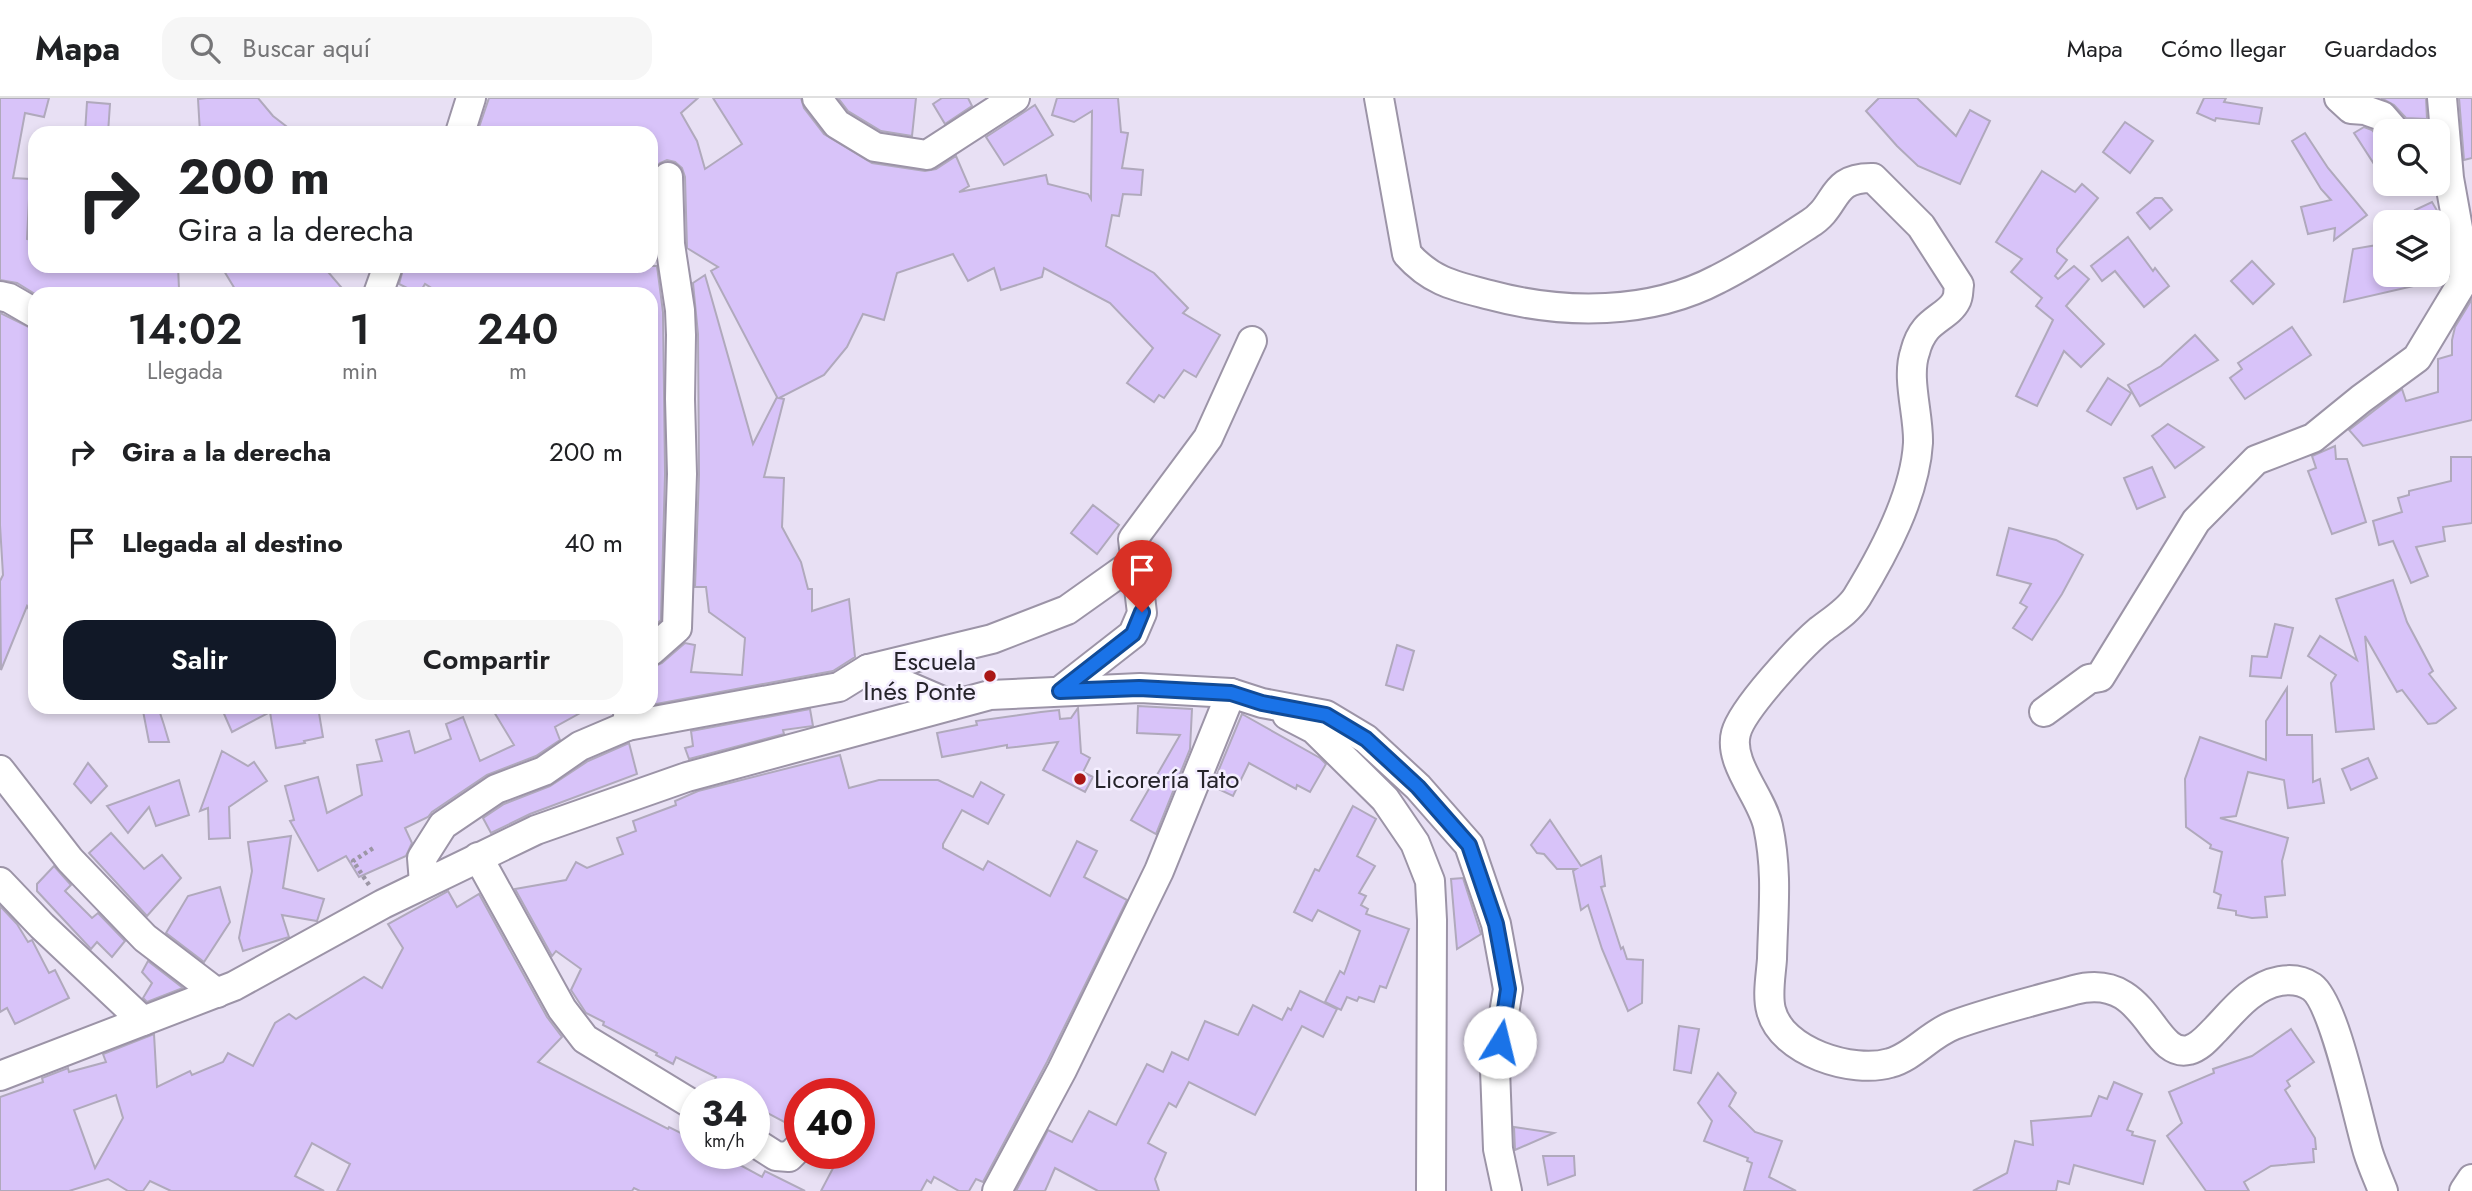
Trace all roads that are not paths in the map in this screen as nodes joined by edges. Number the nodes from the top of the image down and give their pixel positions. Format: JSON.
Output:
{"nodes":[{"id":1,"x":471,"y":98,"type":"edge"},
{"id":2,"x":817,"y":98,"type":"edge"},
{"id":3,"x":1015,"y":98,"type":"edge"},
{"id":4,"x":1379,"y":98,"type":"edge"},
{"id":5,"x":2339,"y":98,"type":"edge"},
{"id":6,"x":2442,"y":98,"type":"edge"},
{"id":7,"x":2385,"y":119,"type":"edge"},
{"id":8,"x":2442,"y":119,"type":"edge"},
{"id":9,"x":462,"y":126,"type":"edge"},
{"id":10,"x":668,"y":177,"type":"dead end"},
{"id":11,"x":2448,"y":196,"type":"edge"},
{"id":12,"x":0,"y":296,"type":"edge"},
{"id":13,"x":28,"y":309,"type":"edge"},
{"id":14,"x":1252,"y":341,"type":"dead end"},
{"id":15,"x":1136,"y":561,"type":"junction"},
{"id":16,"x":658,"y":645,"type":"edge"},
{"id":17,"x":868,"y":670,"type":"junction"},
{"id":18,"x":1060,"y":691,"type":"junction"},
{"id":19,"x":1231,"y":693,"type":"junction"},
{"id":20,"x":1262,"y":703,"type":"junction"},
{"id":21,"x":952,"y":705,"type":"junction"},
{"id":22,"x":658,"y":712,"type":"edge"},
{"id":23,"x":2044,"y":712,"type":"dead end"},
{"id":24,"x":628,"y":716,"type":"edge"},
{"id":25,"x":0,"y":770,"type":"edge"},
{"id":26,"x":478,"y":857,"type":"junction"},
{"id":27,"x":0,"y":882,"type":"edge"},
{"id":28,"x":424,"y":883,"type":"junction"},
{"id":29,"x":217,"y":993,"type":"junction"},
{"id":30,"x":143,"y":1021,"type":"junction"},
{"id":31,"x":0,"y":1076,"type":"edge"},
{"id":32,"x":679,"y":1096,"type":"edge"},
{"id":33,"x":2472,"y":1179,"type":"edge"},
{"id":34,"x":997,"y":1191,"type":"edge"},
{"id":35,"x":1431,"y":1191,"type":"edge"},
{"id":36,"x":1507,"y":1191,"type":"edge"},
{"id":37,"x":2383,"y":1191,"type":"edge"},
{"id":38,"x":2463,"y":1191,"type":"edge"}],
"edges":[{"from":1,"to":9,"type":"street"},
{"from":2,"to":3,"type":"street"},
{"from":4,"to":37,"type":"street"},
{"from":5,"to":7,"type":"street"},
{"from":6,"to":8,"type":"street"},
{"from":10,"to":16,"type":"street"},
{"from":11,"to":23,"type":"street"},
{"from":12,"to":13,"type":"street"},
{"from":14,"to":15,"type":"street"},
{"from":15,"to":17,"type":"street"},
{"from":15,"to":18,"type":"street"},
{"from":17,"to":21,"type":"street"},
{"from":17,"to":22,"type":"street"},
{"from":18,"to":19,"type":"street"},
{"from":18,"to":21,"type":"street"},
{"from":19,"to":20,"type":"street"},
{"from":19,"to":34,"type":"street"},
{"from":20,"to":35,"type":"street"},
{"from":20,"to":36,"type":"street"},
{"from":21,"to":26,"type":"street"},
{"from":24,"to":28,"type":"street"},
{"from":25,"to":29,"type":"street"},
{"from":26,"to":28,"type":"street"},
{"from":26,"to":32,"type":"street"},
{"from":27,"to":30,"type":"street"},
{"from":28,"to":29,"type":"street"},
{"from":29,"to":30,"type":"street"},
{"from":30,"to":31,"type":"street"},
{"from":33,"to":38,"type":"street"}]}
